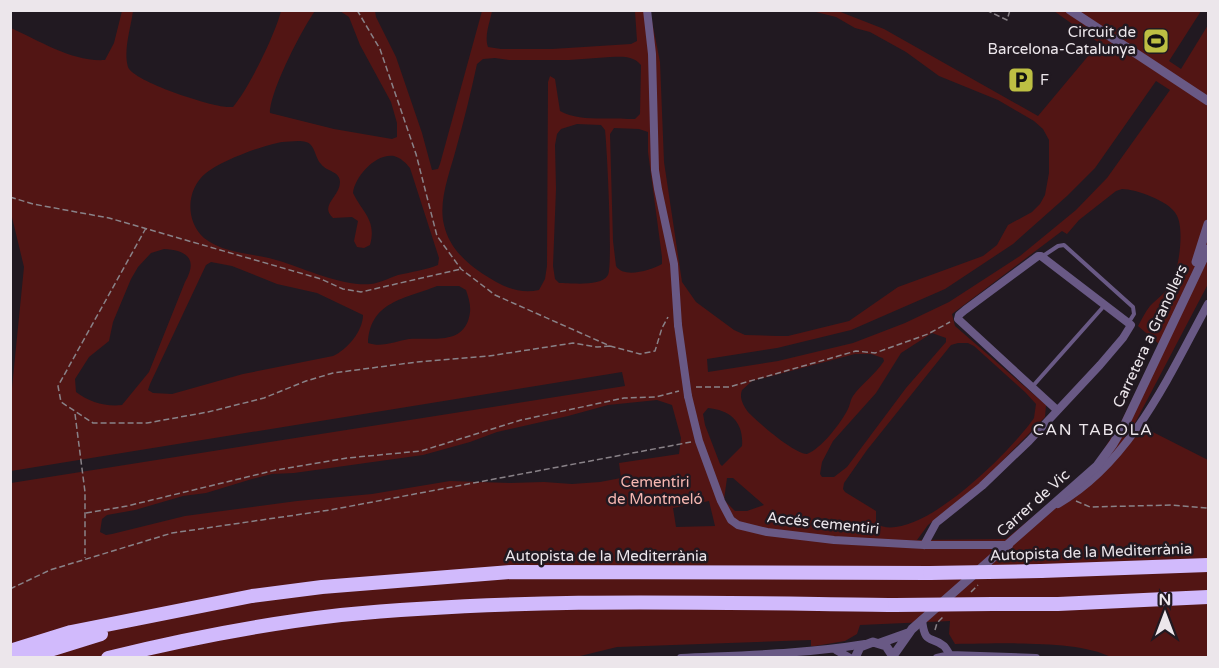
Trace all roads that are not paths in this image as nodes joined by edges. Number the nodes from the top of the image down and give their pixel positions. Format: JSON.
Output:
{"nodes":[{"id":1,"x":646,"y":10,"type":"edge"},
{"id":2,"x":1070,"y":10,"type":"edge"},
{"id":3,"x":1192,"y":91,"type":"junction"},
{"id":4,"x":1209,"y":92,"type":"edge"},
{"id":5,"x":1209,"y":101,"type":"edge"},
{"id":6,"x":1209,"y":224,"type":"edge"},
{"id":7,"x":1209,"y":249,"type":"edge"},
{"id":8,"x":1042,"y":257,"type":"junction"},
{"id":9,"x":1181,"y":303,"type":"junction"},
{"id":10,"x":1209,"y":304,"type":"edge"},
{"id":11,"x":1105,"y":305,"type":"junction"},
{"id":12,"x":1128,"y":323,"type":"junction"},
{"id":13,"x":1032,"y":387,"type":"junction"},
{"id":14,"x":1057,"y":410,"type":"junction"},
{"id":15,"x":1097,"y":466,"type":"joint"},
{"id":16,"x":1051,"y":508,"type":"junction"},
{"id":17,"x":1009,"y":545,"type":"junction"},
{"id":18,"x":924,"y":546,"type":"junction"},
{"id":19,"x":1209,"y":565,"type":"edge"},
{"id":20,"x":1209,"y":597,"type":"edge"},
{"id":21,"x":195,"y":607,"type":"junction"},
{"id":22,"x":922,"y":620,"type":"junction"},
{"id":23,"x":908,"y":633,"type":"junction"},
{"id":24,"x":880,"y":643,"type":"junction"},
{"id":25,"x":866,"y":644,"type":"junction"},
{"id":26,"x":834,"y":649,"type":"junction"},
{"id":27,"x":10,"y":651,"type":"edge"},
{"id":28,"x":950,"y":655,"type":"junction"},
{"id":29,"x":731,"y":656,"type":"edge"},
{"id":30,"x":24,"y":657,"type":"edge"},
{"id":31,"x":108,"y":657,"type":"edge"},
{"id":32,"x":681,"y":657,"type":"edge"},
{"id":33,"x":850,"y":657,"type":"edge"},
{"id":34,"x":855,"y":657,"type":"edge"},
{"id":35,"x":894,"y":657,"type":"edge"},
{"id":36,"x":937,"y":657,"type":"edge"},
{"id":37,"x":1036,"y":657,"type":"edge"}],
"edges":[{"from":1,"to":18,"type":"street","name":"Accés cementiri","bridge":true},
{"from":2,"to":3,"type":"street"},
{"from":3,"to":4,"type":"street"},
{"from":3,"to":5,"type":"street"},
{"from":6,"to":9,"type":"street"},
{"from":7,"to":9,"type":"street","name":"Carretera a Granollers"},
{"from":8,"to":11,"type":"street"},
{"from":8,"to":12,"type":"lane"},
{"from":8,"to":13,"type":"street"},
{"from":9,"to":15,"type":"street","name":"Carretera a Granollers"},
{"from":10,"to":16,"type":"street"},
{"from":11,"to":12,"type":"street"},
{"from":11,"to":13,"type":"lane"},
{"from":12,"to":14,"type":"street"},
{"from":13,"to":14,"type":"street"},
{"from":14,"to":18,"type":"street"},
{"from":15,"to":16,"type":"street","name":"Carrer de Vic"},
{"from":16,"to":17,"type":"street","name":"Carrer de Vic"},
{"from":17,"to":18,"type":"street","name":"Accés cementiri"},
{"from":17,"to":22,"type":"street","name":"Carrer de Vic"},
{"from":19,"to":21,"type":"highway","name":"Autopista de la Mediterrània","bridge":true},
{"from":20,"to":31,"type":"highway","bridge":true},
{"from":21,"to":27,"type":"highway","name":"Autopista de la Mediterrània"},
{"from":21,"to":30,"type":"highway"},
{"from":22,"to":23,"type":"street","name":"Carrer de Vic"},
{"from":22,"to":28,"type":"street"},
{"from":23,"to":24,"type":"street","name":"Carrer de Vic"},
{"from":23,"to":35,"type":"street","name":"Carrer de Vic"},
{"from":24,"to":25,"type":"street","name":"Carrer de Vic"},
{"from":24,"to":35,"type":"street"},
{"from":25,"to":26,"type":"street"},
{"from":25,"to":34,"type":"street"},
{"from":26,"to":29,"type":"street"},
{"from":26,"to":33,"type":"street"},
{"from":28,"to":36,"type":"street"},
{"from":28,"to":37,"type":"street"},
{"from":29,"to":32,"type":"street"}]}
